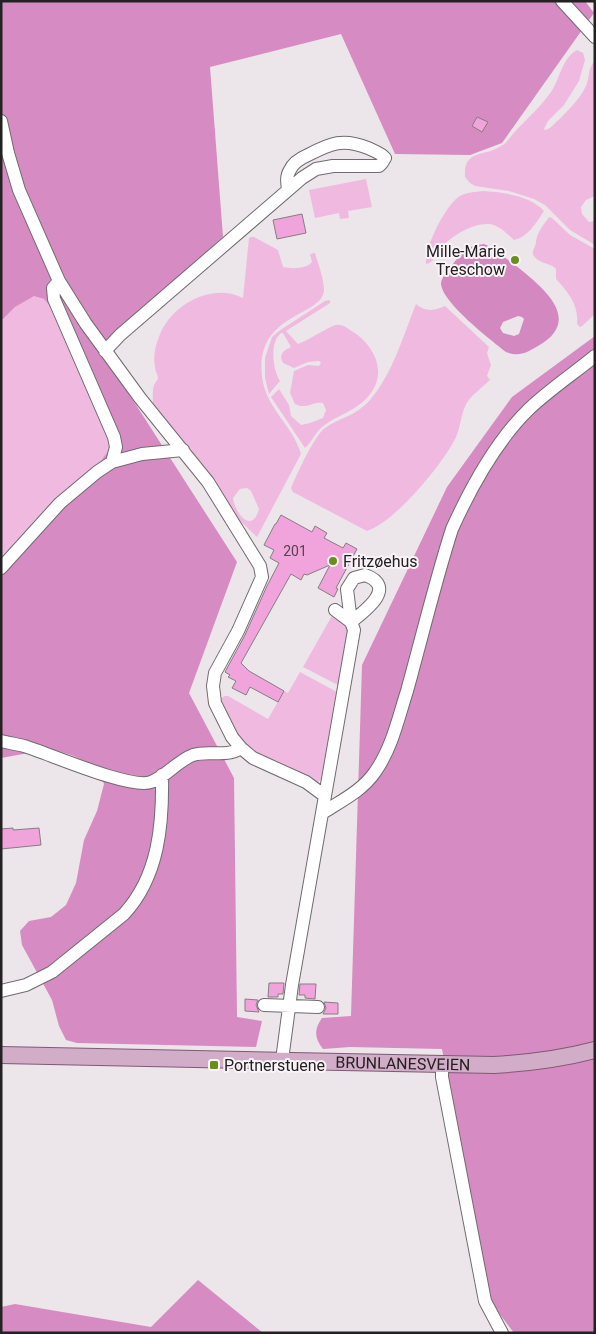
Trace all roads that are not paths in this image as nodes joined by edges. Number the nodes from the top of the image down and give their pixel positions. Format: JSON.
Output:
{"nodes":[{"id":1,"x":562,"y":1,"type":"edge"},
{"id":2,"x":595,"y":37,"type":"edge"},
{"id":3,"x":1,"y":120,"type":"edge"},
{"id":4,"x":288,"y":189,"type":"junction"},
{"id":5,"x":59,"y":281,"type":"junction"},
{"id":6,"x":105,"y":351,"type":"junction"},
{"id":7,"x":595,"y":356,"type":"edge"},
{"id":8,"x":183,"y":450,"type":"junction"},
{"id":9,"x":112,"y":462,"type":"junction"},
{"id":10,"x":1,"y":568,"type":"edge"},
{"id":11,"x":335,"y":610,"type":"dead end"},
{"id":12,"x":1,"y":741,"type":"edge"},
{"id":13,"x":241,"y":748,"type":"junction"},
{"id":14,"x":162,"y":775,"type":"junction"},
{"id":15,"x":325,"y":796,"type":"junction"},
{"id":16,"x":324,"y":812,"type":"junction"},
{"id":17,"x":1,"y":991,"type":"edge"},
{"id":18,"x":264,"y":1005,"type":"dead end"},
{"id":19,"x":290,"y":1006,"type":"junction"},
{"id":20,"x":318,"y":1007,"type":"dead end"},
{"id":21,"x":595,"y":1050,"type":"edge"},
{"id":22,"x":1,"y":1055,"type":"edge"},
{"id":23,"x":282,"y":1060,"type":"junction"},
{"id":24,"x":442,"y":1064,"type":"junction"},
{"id":25,"x":502,"y":1333,"type":"edge"}],
"edges":[{"from":1,"to":2,"type":"lane"},
{"from":3,"to":5,"type":"lane"},
{"from":4,"to":4,"type":"lane"},
{"from":4,"to":6,"type":"lane"},
{"from":5,"to":6,"type":"lane"},
{"from":5,"to":9,"type":"lane"},
{"from":6,"to":8,"type":"lane"},
{"from":7,"to":16,"type":"lane"},
{"from":8,"to":9,"type":"lane"},
{"from":8,"to":13,"type":"lane"},
{"from":9,"to":10,"type":"lane"},
{"from":11,"to":15,"type":"lane"},
{"from":12,"to":14,"type":"lane"},
{"from":13,"to":14,"type":"lane"},
{"from":13,"to":15,"type":"lane"},
{"from":14,"to":17,"type":"lane"},
{"from":15,"to":16,"type":"lane"},
{"from":16,"to":19,"type":"lane"},
{"from":18,"to":19,"type":"lane"},
{"from":19,"to":20,"type":"lane"},
{"from":19,"to":23,"type":"lane"},
{"from":21,"to":24,"type":"main road","name":"BRUNLANESVEIEN"},
{"from":22,"to":23,"type":"main road","name":"BRUNLANESVEIEN"},
{"from":23,"to":24,"type":"main road","name":"BRUNLANESVEIEN"},
{"from":24,"to":25,"type":"lane"}]}
